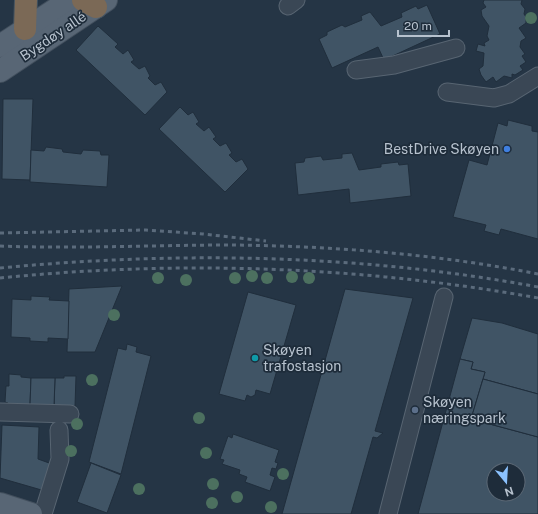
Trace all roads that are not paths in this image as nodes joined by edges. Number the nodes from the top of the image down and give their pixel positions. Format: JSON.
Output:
{"nodes":[{"id":1,"x":26,"y":0,"type":"edge"},
{"id":2,"x":70,"y":0,"type":"edge"},
{"id":3,"x":95,"y":2,"type":"edge"},
{"id":4,"x":25,"y":29,"type":"junction"},
{"id":5,"x":0,"y":46,"type":"edge"},
{"id":6,"x":456,"y":48,"type":"dead end"},
{"id":7,"x":356,"y":70,"type":"dead end"},
{"id":8,"x":0,"y":71,"type":"edge"},
{"id":9,"x":538,"y":76,"type":"edge"},
{"id":10,"x":447,"y":92,"type":"dead end"},
{"id":11,"x":444,"y":297,"type":"dead end"},
{"id":12,"x":0,"y":412,"type":"edge"},
{"id":13,"x":70,"y":414,"type":"dead end"},
{"id":14,"x":59,"y":430,"type":"dead end"},
{"id":15,"x":0,"y":504,"type":"edge"},
{"id":16,"x":31,"y":514,"type":"edge"},
{"id":17,"x":43,"y":514,"type":"edge"},
{"id":18,"x":388,"y":514,"type":"edge"}],
"edges":[{"from":1,"to":4,"type":"highway"},
{"from":2,"to":4,"type":"main road","name":"Bygdøy allé"},
{"from":3,"to":8,"type":"main road","name":"Bygdøy allé"},
{"from":4,"to":5,"type":"main road","name":"Bygdøy allé"},
{"from":6,"to":7,"type":"lane"},
{"from":9,"to":10,"type":"lane"},
{"from":11,"to":18,"type":"lane"},
{"from":12,"to":13,"type":"lane"},
{"from":14,"to":17,"type":"lane"},
{"from":15,"to":16,"type":"main road"}]}
